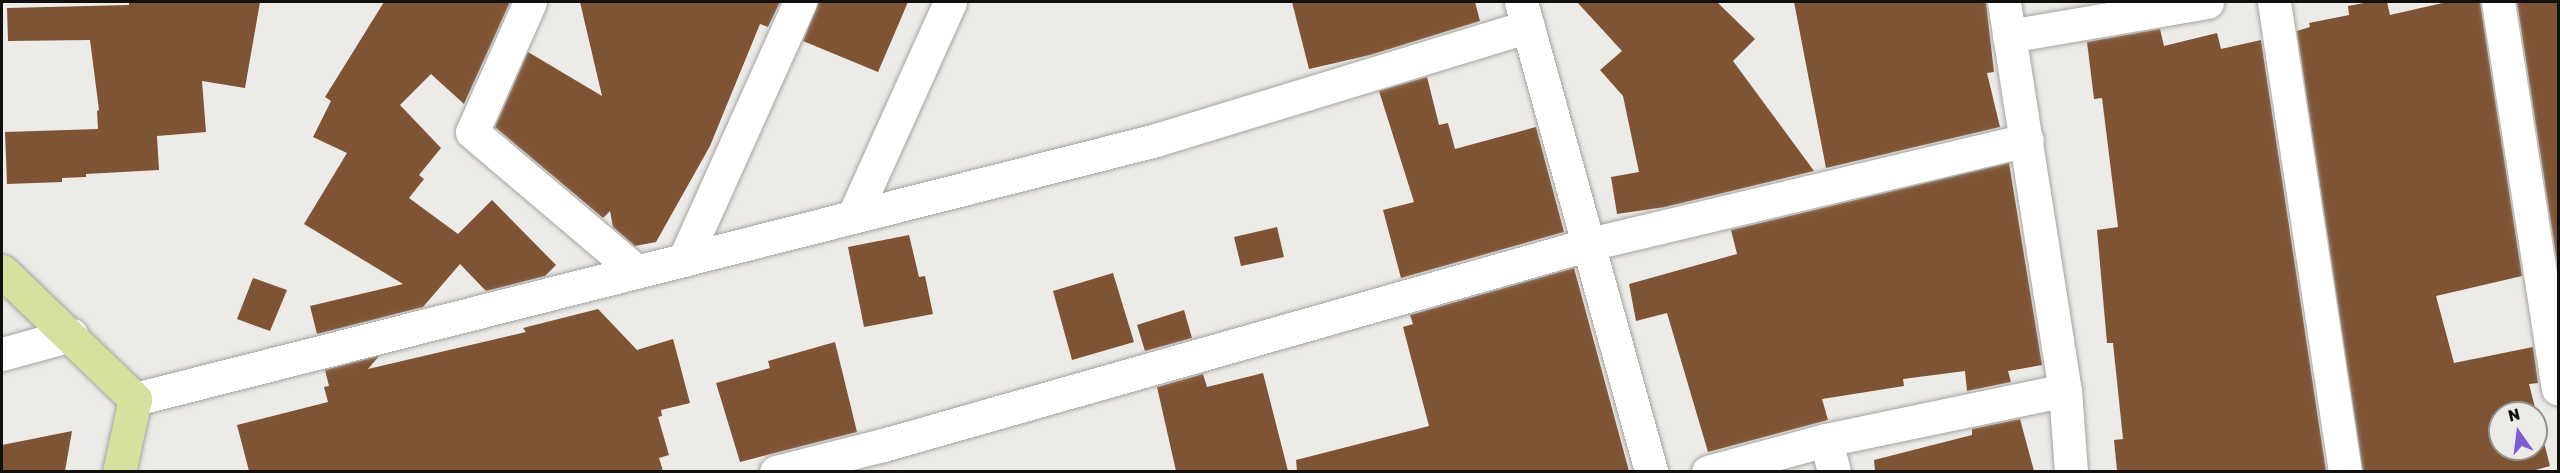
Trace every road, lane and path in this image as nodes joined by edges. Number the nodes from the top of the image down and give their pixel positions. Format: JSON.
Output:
{"nodes":[{"id":1,"x":530,"y":2,"type":"edge"},
{"id":2,"x":800,"y":2,"type":"edge"},
{"id":3,"x":950,"y":2,"type":"edge"},
{"id":4,"x":2004,"y":2,"type":"edge"},
{"id":5,"x":2207,"y":2,"type":"edge"},
{"id":6,"x":2274,"y":2,"type":"edge"},
{"id":7,"x":2498,"y":2,"type":"edge"},
{"id":8,"x":1525,"y":14,"type":"edge"},
{"id":9,"x":2009,"y":36,"type":"junction"},
{"id":10,"x":2027,"y":140,"type":"junction"},
{"id":11,"x":853,"y":217,"type":"junction"},
{"id":12,"x":1590,"y":244,"type":"junction"},
{"id":13,"x":684,"y":260,"type":"junction"},
{"id":14,"x":2,"y":271,"type":"edge"},
{"id":15,"x":638,"y":272,"type":"junction"},
{"id":16,"x":71,"y":335,"type":"junction"},
{"id":17,"x":2,"y":354,"type":"edge"},
{"id":18,"x":2559,"y":388,"type":"edge"},
{"id":19,"x":2065,"y":390,"type":"junction"},
{"id":20,"x":135,"y":399,"type":"junction"},
{"id":21,"x":1826,"y":440,"type":"junction"},
{"id":22,"x":886,"y":458,"type":"edge"},
{"id":23,"x":119,"y":471,"type":"edge"},
{"id":24,"x":776,"y":471,"type":"edge"},
{"id":25,"x":1651,"y":471,"type":"edge"},
{"id":26,"x":1708,"y":471,"type":"edge"},
{"id":27,"x":1834,"y":471,"type":"edge"},
{"id":28,"x":2071,"y":471,"type":"edge"},
{"id":29,"x":2345,"y":471,"type":"edge"}],
"edges":[{"from":1,"to":15,"type":"street"},
{"from":2,"to":13,"type":"street"},
{"from":3,"to":11,"type":"street"},
{"from":4,"to":9,"type":"street"},
{"from":5,"to":9,"type":"street"},
{"from":6,"to":29,"type":"street"},
{"from":7,"to":18,"type":"street"},
{"from":8,"to":11,"type":"street"},
{"from":8,"to":12,"type":"street"},
{"from":9,"to":10,"type":"street"},
{"from":10,"to":12,"type":"street"},
{"from":10,"to":19,"type":"street"},
{"from":11,"to":13,"type":"street"},
{"from":12,"to":22,"type":"street"},
{"from":12,"to":25,"type":"street"},
{"from":13,"to":15,"type":"street"},
{"from":14,"to":16,"type":"main road"},
{"from":15,"to":20,"type":"street"},
{"from":16,"to":17,"type":"street"},
{"from":16,"to":20,"type":"main road"},
{"from":19,"to":21,"type":"street"},
{"from":19,"to":28,"type":"street"},
{"from":20,"to":23,"type":"main road"},
{"from":21,"to":26,"type":"street"},
{"from":21,"to":27,"type":"street"},
{"from":22,"to":24,"type":"street"}]}
